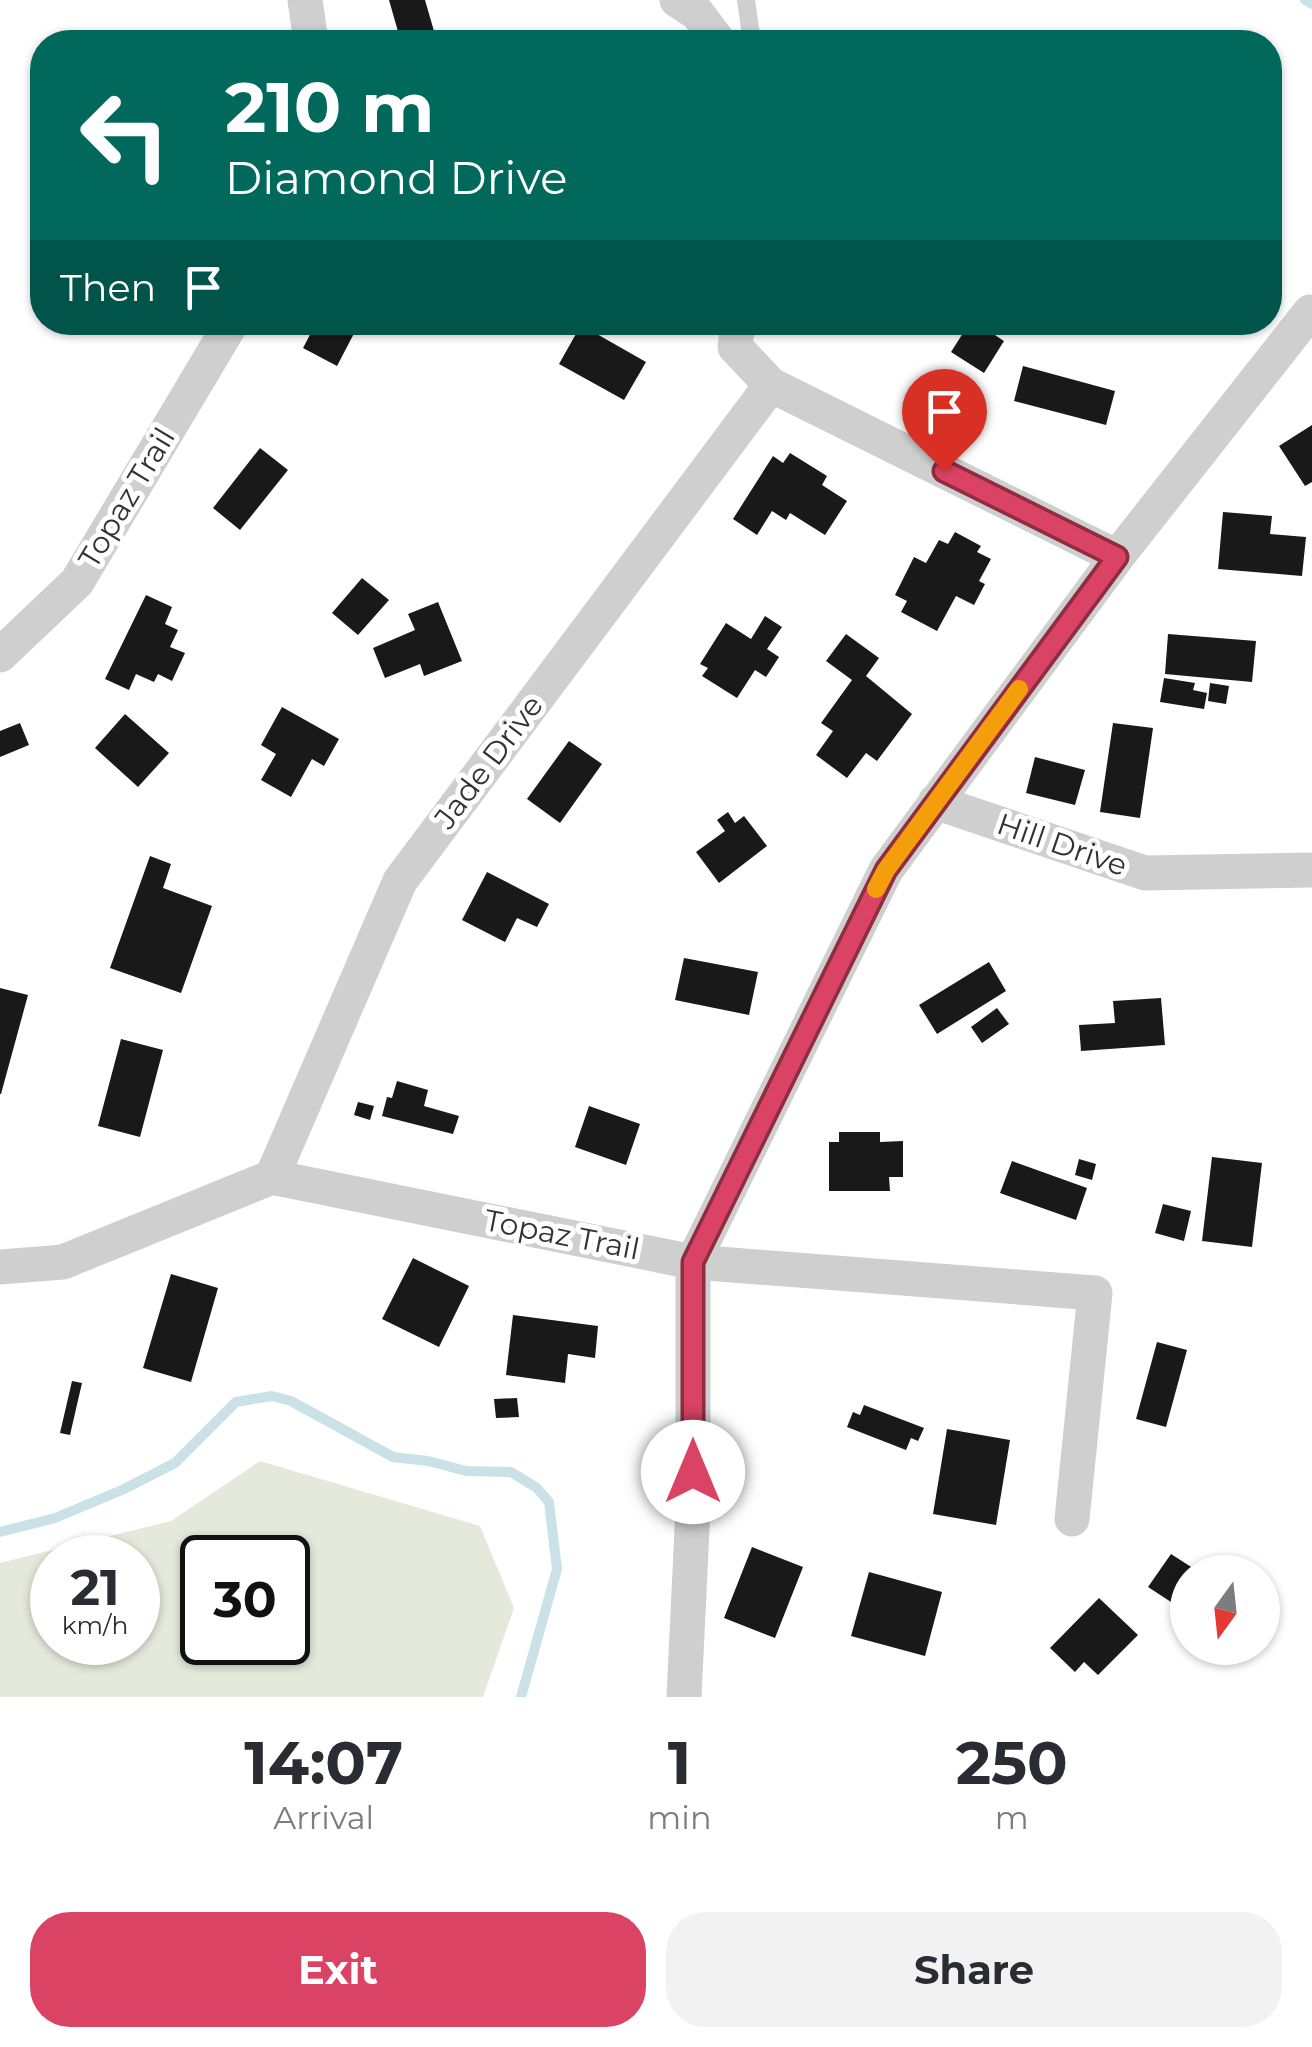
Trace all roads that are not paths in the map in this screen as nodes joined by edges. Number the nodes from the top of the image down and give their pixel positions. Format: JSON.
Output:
{"nodes":[{"id":1,"x":305,"y":0,"type":"edge"},
{"id":2,"x":676,"y":0,"type":"edge"},
{"id":3,"x":746,"y":0,"type":"edge"},
{"id":4,"x":310,"y":30,"type":"edge"},
{"id":5,"x":711,"y":30,"type":"edge"},
{"id":6,"x":750,"y":30,"type":"edge"},
{"id":7,"x":1310,"y":312,"type":"edge"},
{"id":8,"x":224,"y":335,"type":"edge"},
{"id":9,"x":737,"y":335,"type":"edge"},
{"id":10,"x":771,"y":385,"type":"junction"},
{"id":11,"x":1117,"y":557,"type":"junction"},
{"id":12,"x":0,"y":655,"type":"edge"},
{"id":13,"x":936,"y":802,"type":"junction"},
{"id":14,"x":1312,"y":870,"type":"edge"},
{"id":15,"x":272,"y":1177,"type":"junction"},
{"id":16,"x":693,"y":1262,"type":"junction"},
{"id":17,"x":0,"y":1268,"type":"edge"},
{"id":18,"x":1072,"y":1519,"type":"dead end"},
{"id":19,"x":684,"y":1697,"type":"edge"}],
"edges":[{"from":1,"to":4,"type":"street"},
{"from":2,"to":5,"type":"street"},
{"from":3,"to":6,"type":"lane"},
{"from":7,"to":11,"type":"street"},
{"from":8,"to":12,"type":"street","name":"Topaz Trail"},
{"from":9,"to":10,"type":"street"},
{"from":10,"to":11,"type":"street"},
{"from":10,"to":15,"type":"street","name":"Jade Drive"},
{"from":11,"to":13,"type":"street"},
{"from":13,"to":14,"type":"street","name":"Hill Drive"},
{"from":13,"to":16,"type":"street"},
{"from":15,"to":16,"type":"street","name":"Topaz Trail"},
{"from":15,"to":17,"type":"street"},
{"from":16,"to":18,"type":"street","name":"Topaz Trail"},
{"from":16,"to":19,"type":"street"}]}
